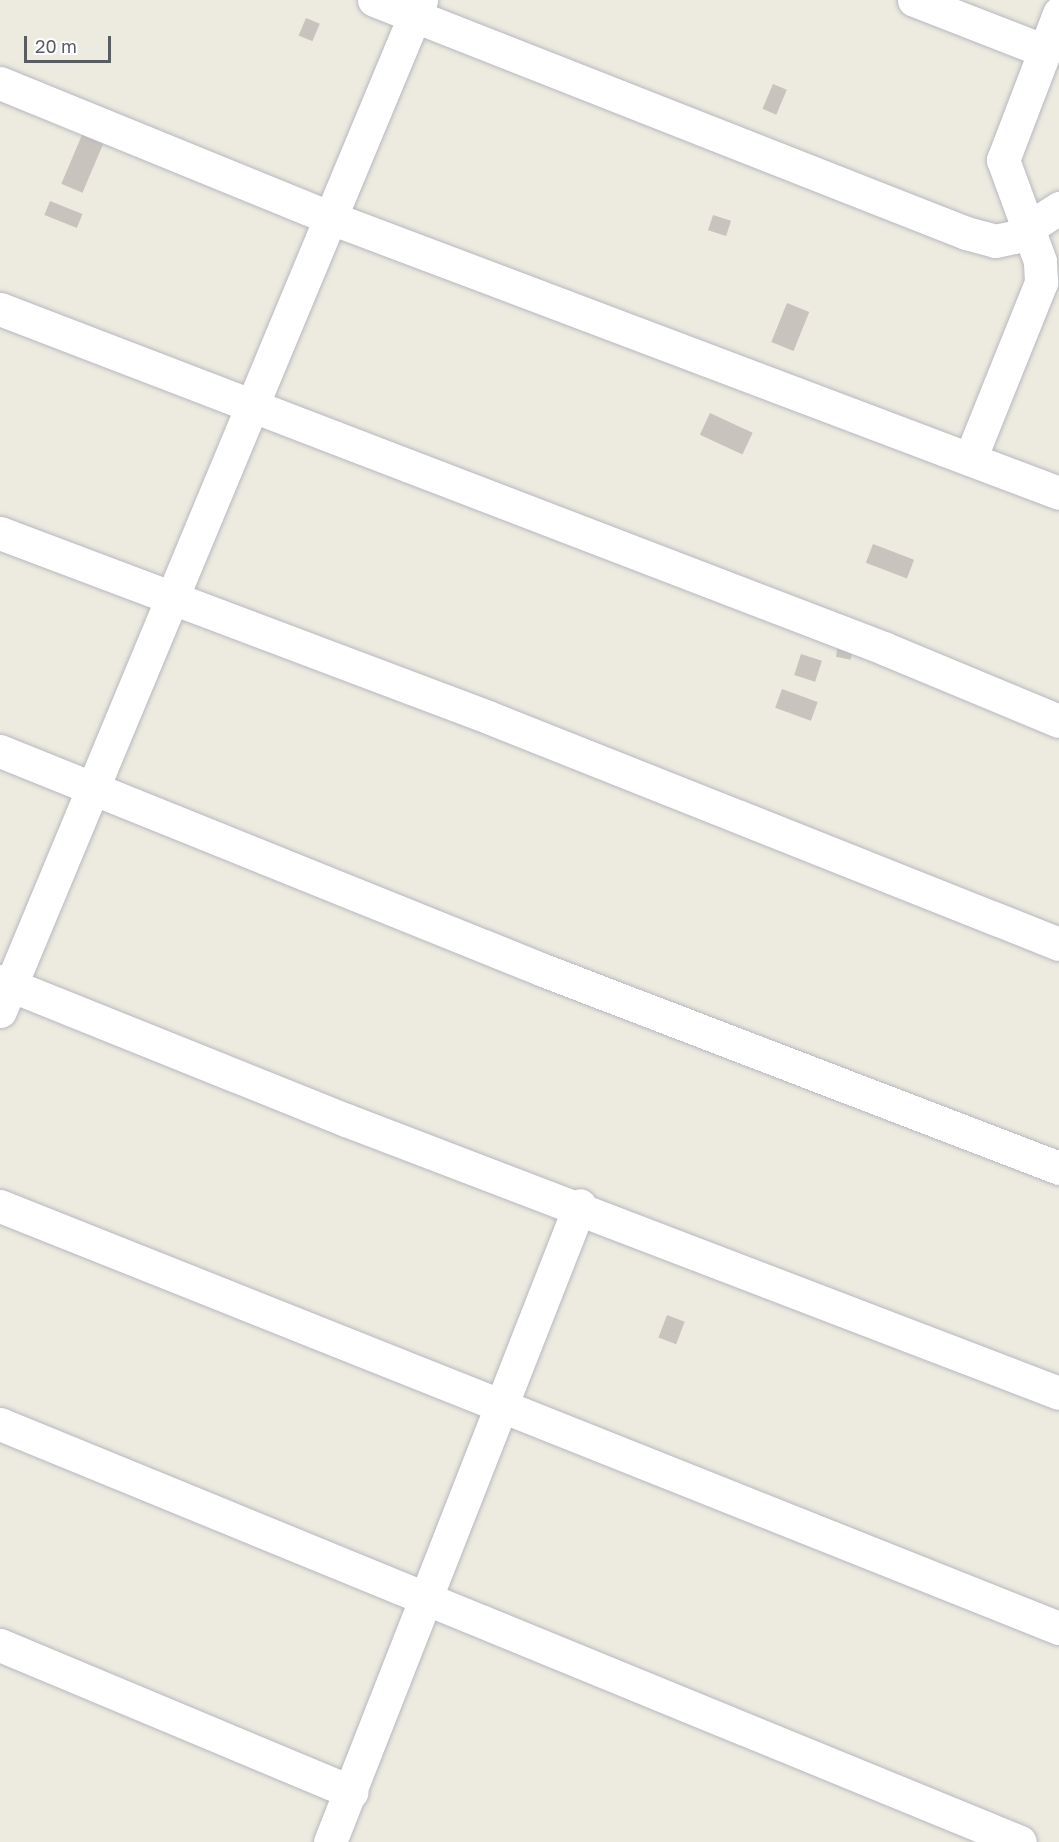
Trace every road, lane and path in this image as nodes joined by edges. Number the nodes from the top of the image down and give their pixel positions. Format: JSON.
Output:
{"nodes":[{"id":1,"x":374,"y":0,"type":"edge"},
{"id":2,"x":914,"y":0,"type":"edge"},
{"id":3,"x":419,"y":8,"type":"edge"},
{"id":4,"x":1059,"y":13,"type":"edge"},
{"id":5,"x":1045,"y":51,"type":"junction"},
{"id":6,"x":0,"y":83,"type":"edge"},
{"id":7,"x":1059,"y":208,"type":"edge"},
{"id":8,"x":331,"y":218,"type":"junction"},
{"id":9,"x":1030,"y":229,"type":"junction"},
{"id":10,"x":0,"y":309,"type":"edge"},
{"id":11,"x":251,"y":410,"type":"junction"},
{"id":12,"x":970,"y":459,"type":"junction"},
{"id":13,"x":1059,"y":493,"type":"edge"},
{"id":14,"x":0,"y":533,"type":"edge"},
{"id":15,"x":171,"y":600,"type":"junction"},
{"id":16,"x":1059,"y":721,"type":"edge"},
{"id":17,"x":0,"y":751,"type":"edge"},
{"id":18,"x":97,"y":789,"type":"junction"},
{"id":19,"x":1059,"y":944,"type":"edge"},
{"id":20,"x":4,"y":992,"type":"edge"},
{"id":21,"x":1059,"y":1167,"type":"edge"},
{"id":22,"x":580,"y":1205,"type":"junction"},
{"id":23,"x":0,"y":1206,"type":"edge"},
{"id":24,"x":1059,"y":1393,"type":"edge"},
{"id":25,"x":500,"y":1404,"type":"junction"},
{"id":26,"x":0,"y":1424,"type":"edge"},
{"id":27,"x":428,"y":1597,"type":"junction"},
{"id":28,"x":1059,"y":1629,"type":"edge"},
{"id":29,"x":0,"y":1645,"type":"edge"},
{"id":30,"x":351,"y":1792,"type":"junction"},
{"id":31,"x":330,"y":1842,"type":"edge"},
{"id":32,"x":1020,"y":1842,"type":"edge"}],
"edges":[{"from":1,"to":3,"type":"street"},
{"from":2,"to":5,"type":"street"},
{"from":3,"to":8,"type":"street"},
{"from":3,"to":9,"type":"street"},
{"from":4,"to":5,"type":"street"},
{"from":5,"to":9,"type":"street"},
{"from":6,"to":8,"type":"street"},
{"from":7,"to":9,"type":"street"},
{"from":8,"to":11,"type":"street"},
{"from":8,"to":12,"type":"street"},
{"from":9,"to":12,"type":"street"},
{"from":10,"to":11,"type":"street"},
{"from":11,"to":15,"type":"street"},
{"from":11,"to":16,"type":"street"},
{"from":12,"to":13,"type":"street"},
{"from":14,"to":15,"type":"street"},
{"from":15,"to":18,"type":"street"},
{"from":15,"to":19,"type":"street"},
{"from":17,"to":18,"type":"street"},
{"from":18,"to":20,"type":"street"},
{"from":18,"to":21,"type":"street"},
{"from":20,"to":22,"type":"street"},
{"from":22,"to":24,"type":"street"},
{"from":22,"to":25,"type":"street"},
{"from":23,"to":25,"type":"street"},
{"from":25,"to":27,"type":"street"},
{"from":25,"to":28,"type":"street"},
{"from":26,"to":27,"type":"street"},
{"from":27,"to":30,"type":"street"},
{"from":27,"to":32,"type":"street"},
{"from":29,"to":30,"type":"street"},
{"from":30,"to":31,"type":"street"}]}
